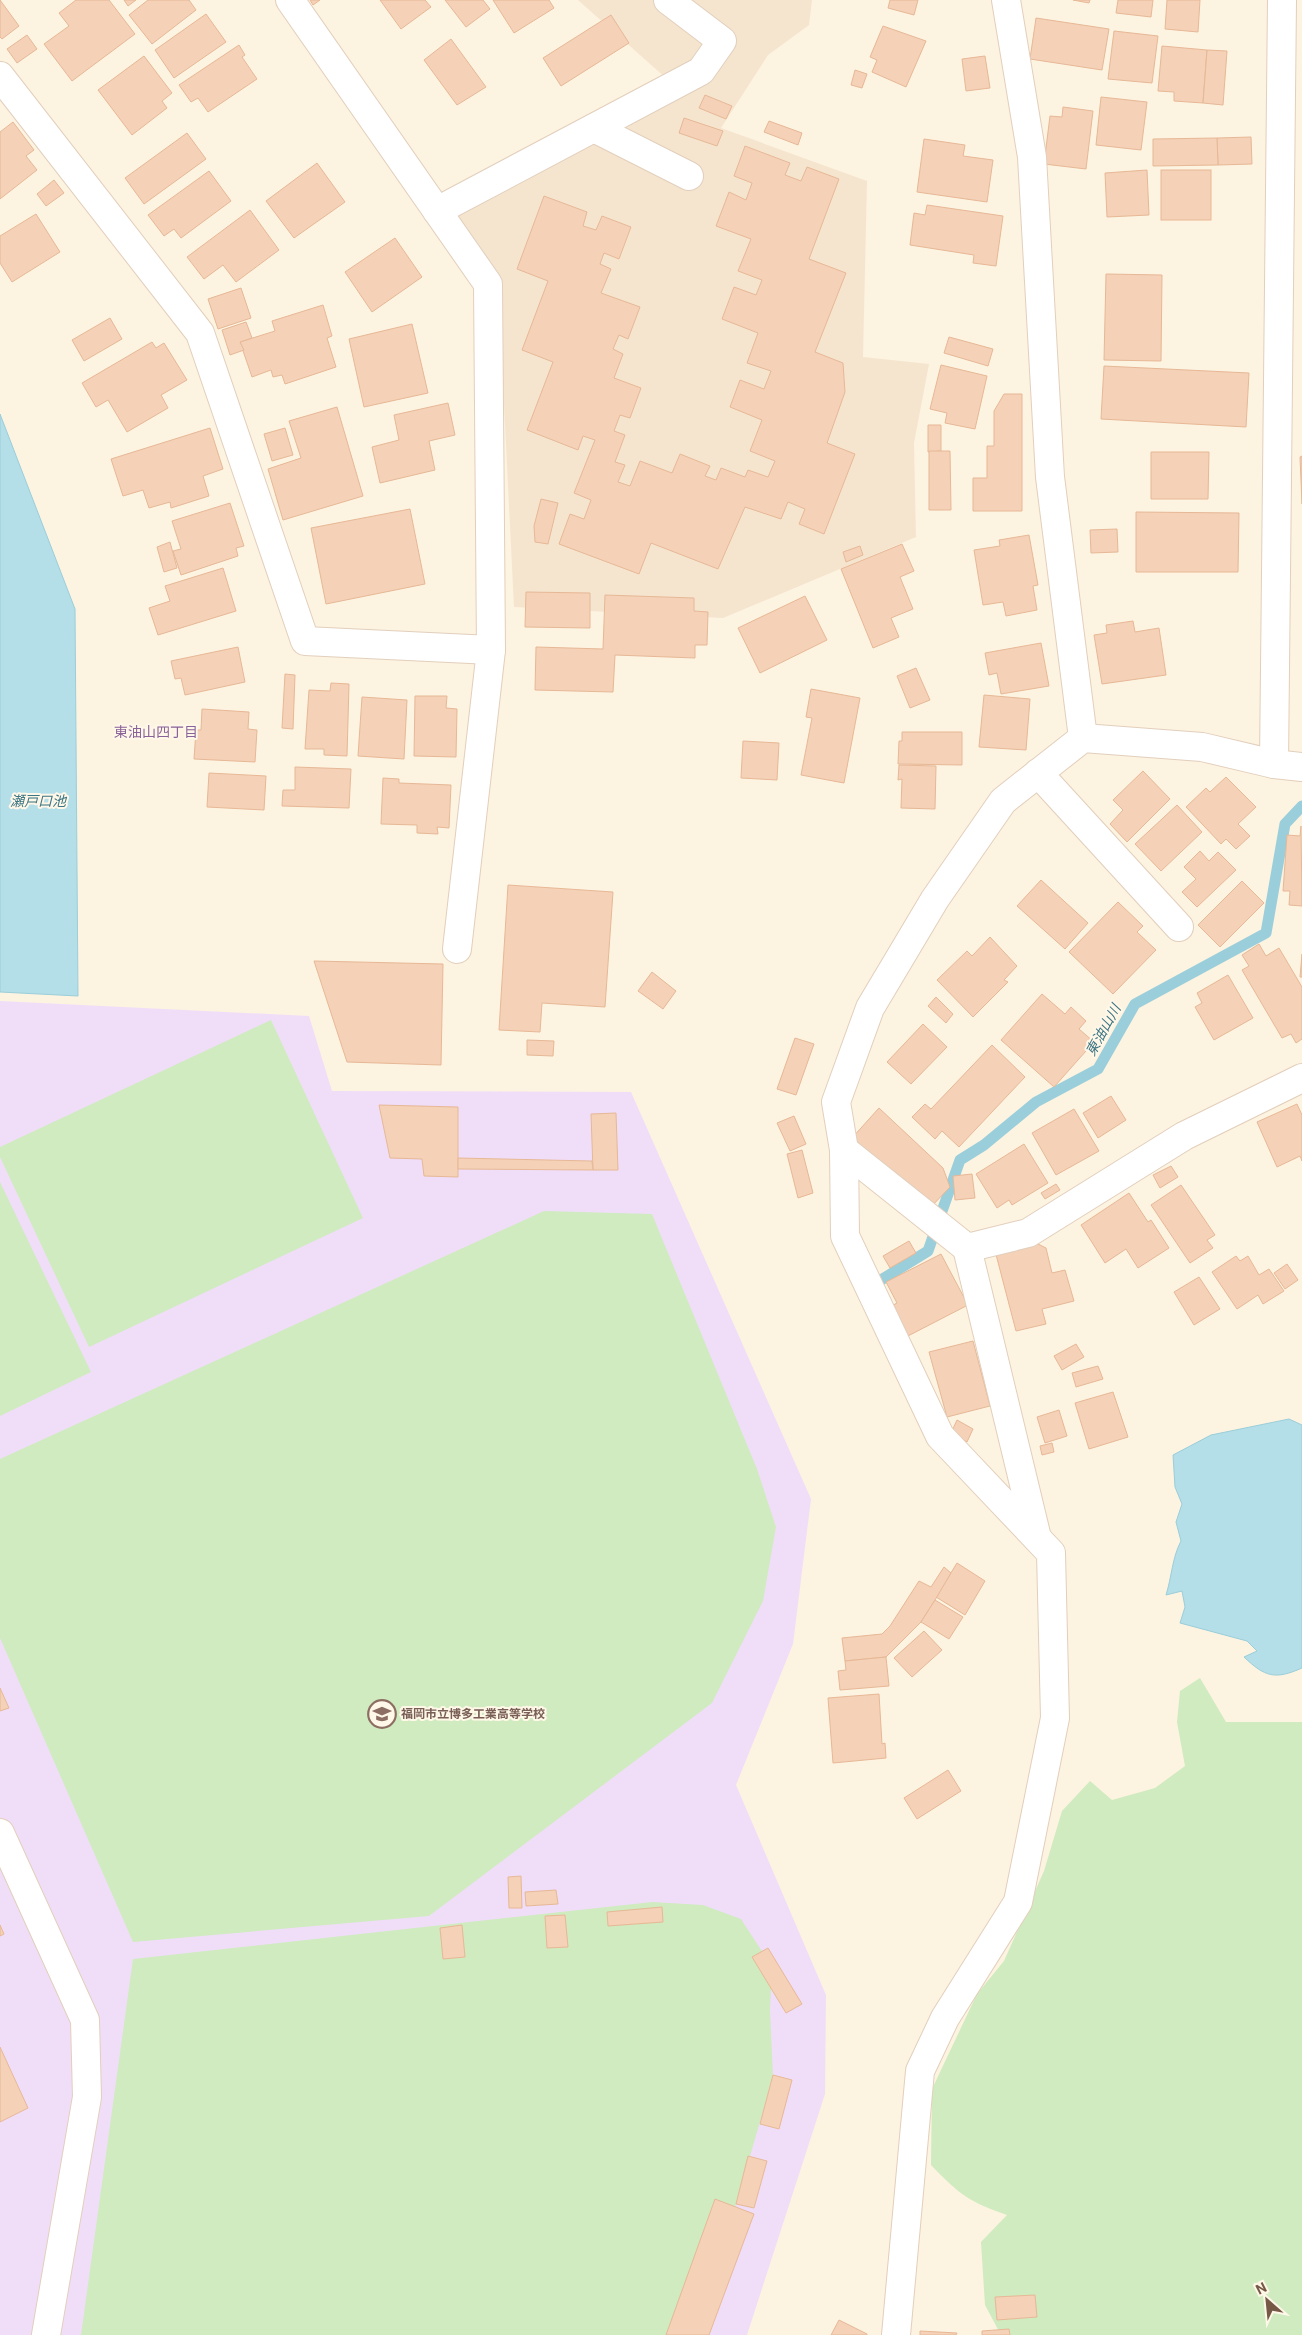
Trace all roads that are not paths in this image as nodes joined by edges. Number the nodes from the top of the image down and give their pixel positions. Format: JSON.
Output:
{"nodes":[{"id":1,"x":290,"y":0,"type":"edge"},
{"id":2,"x":668,"y":0,"type":"edge"},
{"id":3,"x":1006,"y":0,"type":"edge"},
{"id":4,"x":1282,"y":0,"type":"edge"},
{"id":5,"x":0,"y":76,"type":"edge"},
{"id":6,"x":594,"y":128,"type":"junction"},
{"id":7,"x":688,"y":176,"type":"dead end"},
{"id":8,"x":437,"y":211,"type":"junction"},
{"id":9,"x":491,"y":650,"type":"junction"},
{"id":10,"x":1084,"y":738,"type":"junction"},
{"id":11,"x":1274,"y":764,"type":"junction"},
{"id":12,"x":1302,"y":767,"type":"edge"},
{"id":13,"x":1038,"y":773,"type":"junction"},
{"id":14,"x":1179,"y":927,"type":"dead end"},
{"id":15,"x":457,"y":949,"type":"dead end"},
{"id":16,"x":1302,"y":1078,"type":"edge"},
{"id":17,"x":844,"y":1150,"type":"junction"},
{"id":18,"x":963,"y":1244,"type":"junction"},
{"id":19,"x":1038,"y":1539,"type":"junction"},
{"id":20,"x":0,"y":1833,"type":"edge"},
{"id":21,"x":46,"y":2335,"type":"edge"},
{"id":22,"x":896,"y":2335,"type":"edge"}],
"edges":[{"from":1,"to":8,"type":"street"},
{"from":2,"to":6,"type":"street"},
{"from":3,"to":10,"type":"street"},
{"from":4,"to":11,"type":"street"},
{"from":5,"to":9,"type":"street"},
{"from":6,"to":7,"type":"street"},
{"from":6,"to":8,"type":"street"},
{"from":8,"to":9,"type":"street"},
{"from":9,"to":15,"type":"street"},
{"from":10,"to":11,"type":"street"},
{"from":10,"to":13,"type":"street"},
{"from":11,"to":12,"type":"street"},
{"from":13,"to":14,"type":"street"},
{"from":13,"to":17,"type":"street"},
{"from":16,"to":18,"type":"street"},
{"from":17,"to":18,"type":"street"},
{"from":17,"to":19,"type":"street"},
{"from":18,"to":19,"type":"street"},
{"from":19,"to":22,"type":"street"},
{"from":20,"to":21,"type":"street"}]}
